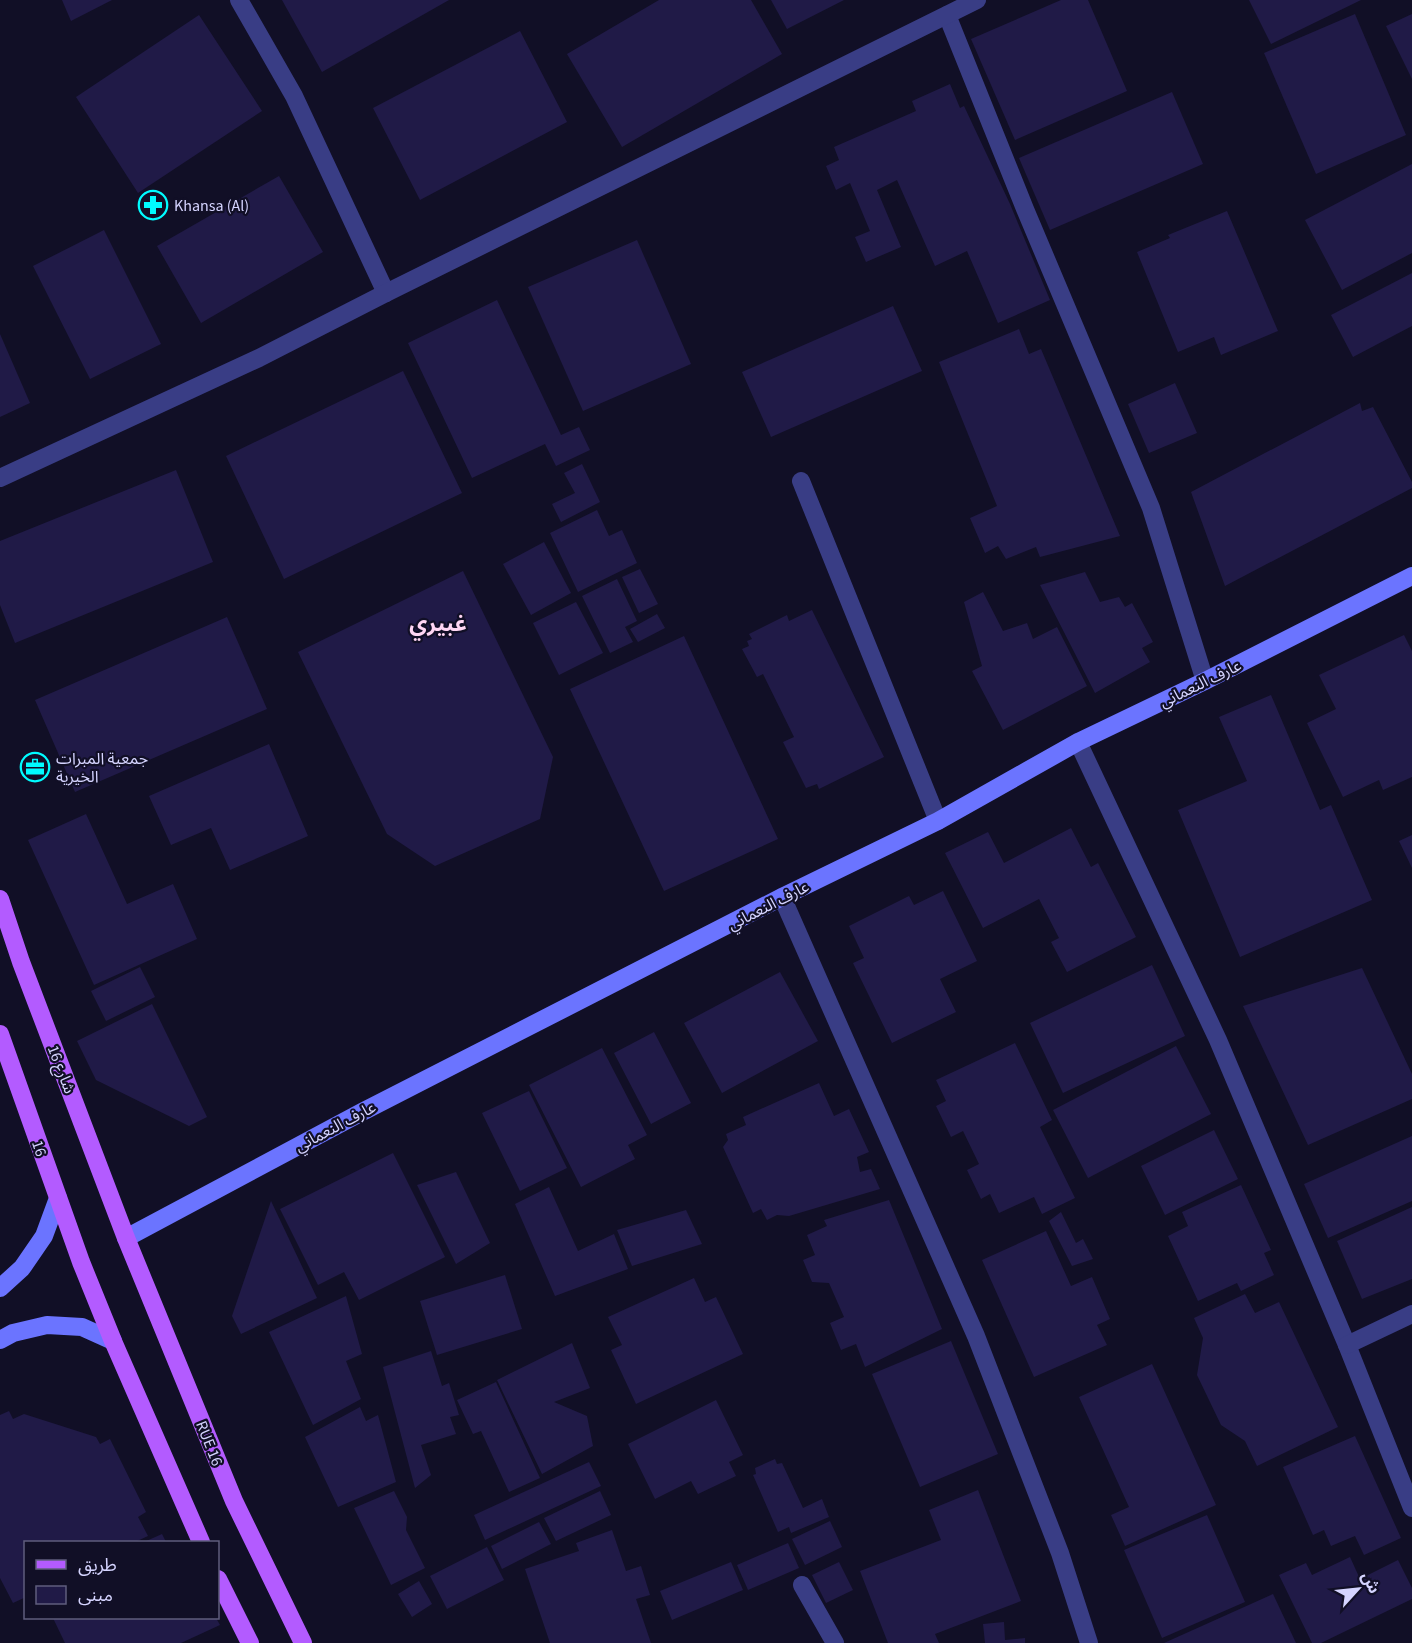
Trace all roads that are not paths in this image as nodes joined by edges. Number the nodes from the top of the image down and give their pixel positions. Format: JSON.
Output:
{"nodes":[{"id":1,"x":239,"y":0,"type":"edge"},
{"id":2,"x":976,"y":0,"type":"edge"},
{"id":3,"x":947,"y":15,"type":"junction"},
{"id":4,"x":386,"y":293,"type":"junction"},
{"id":5,"x":0,"y":478,"type":"edge"},
{"id":6,"x":801,"y":481,"type":"dead end"},
{"id":7,"x":1412,"y":576,"type":"edge"},
{"id":8,"x":1205,"y":681,"type":"junction"},
{"id":9,"x":1078,"y":742,"type":"junction"},
{"id":10,"x":938,"y":821,"type":"junction"},
{"id":11,"x":782,"y":897,"type":"junction"},
{"id":12,"x":0,"y":899,"type":"edge"},
{"id":13,"x":0,"y":1035,"type":"edge"},
{"id":14,"x":58,"y":1198,"type":"junction"},
{"id":15,"x":126,"y":1238,"type":"junction"},
{"id":16,"x":0,"y":1288,"type":"edge"},
{"id":17,"x":1412,"y":1314,"type":"edge"},
{"id":18,"x":0,"y":1340,"type":"edge"},
{"id":19,"x":113,"y":1341,"type":"junction"},
{"id":20,"x":1347,"y":1345,"type":"junction"},
{"id":21,"x":1412,"y":1508,"type":"edge"},
{"id":22,"x":201,"y":1541,"type":"edge"},
{"id":23,"x":219,"y":1581,"type":"edge"},
{"id":24,"x":802,"y":1585,"type":"dead end"},
{"id":25,"x":250,"y":1643,"type":"edge"},
{"id":26,"x":303,"y":1643,"type":"edge"},
{"id":27,"x":835,"y":1643,"type":"edge"},
{"id":28,"x":1089,"y":1643,"type":"edge"}],
"edges":[{"from":1,"to":4,"type":"street"},
{"from":2,"to":3,"type":"street"},
{"from":3,"to":4,"type":"street"},
{"from":3,"to":8,"type":"street"},
{"from":4,"to":5,"type":"street"},
{"from":6,"to":10,"type":"street"},
{"from":7,"to":8,"type":"street","name":"عارف النعماني"},
{"from":8,"to":9,"type":"street","name":"عارف النعماني"},
{"from":9,"to":10,"type":"street","name":"عارف النعماني"},
{"from":9,"to":20,"type":"street"},
{"from":10,"to":11,"type":"street","name":"عارف النعماني"},
{"from":11,"to":15,"type":"street","name":"عارف النعماني"},
{"from":11,"to":28,"type":"street"},
{"from":12,"to":15,"type":"main road","name":"شارع 16"},
{"from":13,"to":14,"type":"main road","name":"16"},
{"from":14,"to":16,"type":"street"},
{"from":14,"to":19,"type":"main road","name":"16"},
{"from":15,"to":26,"type":"main road","name":"RUE 16"},
{"from":17,"to":20,"type":"street"},
{"from":18,"to":19,"type":"street"},
{"from":19,"to":22,"type":"main road"},
{"from":20,"to":21,"type":"street"},
{"from":23,"to":25,"type":"main road"},
{"from":24,"to":27,"type":"street"}]}
